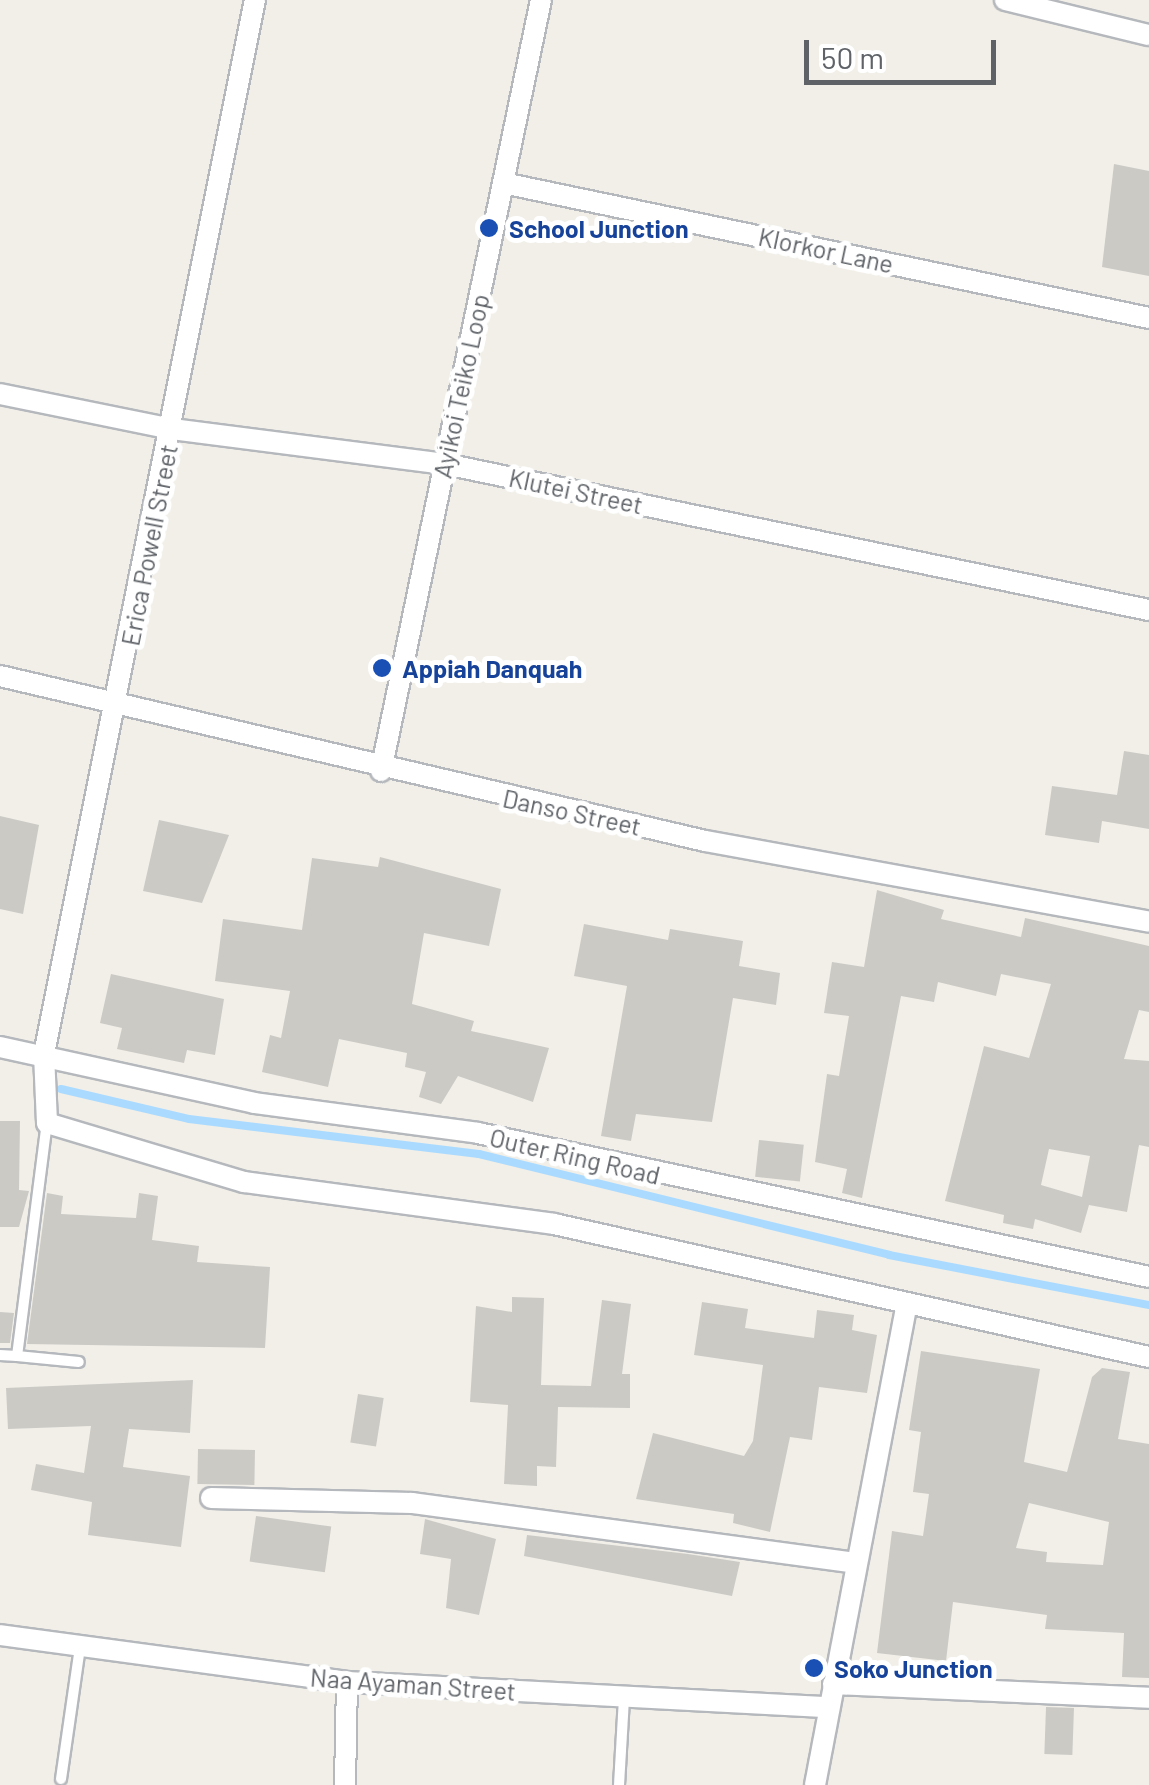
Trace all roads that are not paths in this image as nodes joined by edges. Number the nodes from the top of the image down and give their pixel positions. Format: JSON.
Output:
{"nodes":[{"id":1,"x":255,"y":0,"type":"edge"},
{"id":2,"x":541,"y":0,"type":"edge"},
{"id":3,"x":1005,"y":0,"type":"edge"},
{"id":4,"x":1149,"y":35,"type":"edge"},
{"id":5,"x":504,"y":182,"type":"junction"},
{"id":6,"x":1149,"y":318,"type":"edge"},
{"id":7,"x":0,"y":394,"type":"edge"},
{"id":8,"x":172,"y":428,"type":"junction"},
{"id":9,"x":445,"y":464,"type":"junction"},
{"id":10,"x":1149,"y":610,"type":"edge"},
{"id":11,"x":0,"y":676,"type":"edge"},
{"id":12,"x":118,"y":705,"type":"junction"},
{"id":13,"x":381,"y":772,"type":"junction"},
{"id":14,"x":1149,"y":922,"type":"edge"},
{"id":15,"x":0,"y":1047,"type":"edge"},
{"id":16,"x":44,"y":1054,"type":"junction"},
{"id":17,"x":47,"y":1124,"type":"junction"},
{"id":18,"x":1149,"y":1277,"type":"edge"},
{"id":19,"x":907,"y":1304,"type":"junction"},
{"id":20,"x":0,"y":1355,"type":"edge"},
{"id":21,"x":17,"y":1356,"type":"junction"},
{"id":22,"x":1149,"y":1357,"type":"edge"},
{"id":23,"x":79,"y":1362,"type":"dead end"},
{"id":24,"x":211,"y":1498,"type":"dead end"},
{"id":25,"x":851,"y":1562,"type":"junction"},
{"id":26,"x":0,"y":1635,"type":"edge"},
{"id":27,"x":80,"y":1646,"type":"junction"},
{"id":28,"x":347,"y":1682,"type":"junction"},
{"id":29,"x":833,"y":1684,"type":"junction"},
{"id":30,"x":624,"y":1696,"type":"junction"},
{"id":31,"x":1149,"y":1698,"type":"edge"},
{"id":32,"x":828,"y":1707,"type":"junction"},
{"id":33,"x":61,"y":1778,"type":"dead end"},
{"id":34,"x":345,"y":1785,"type":"edge"},
{"id":35,"x":619,"y":1785,"type":"edge"},
{"id":36,"x":815,"y":1785,"type":"edge"}],
"edges":[{"from":1,"to":8,"type":"street","name":"Erica Powell Street"},
{"from":2,"to":5,"type":"street","name":"Ayikoi Teiko Loop"},
{"from":3,"to":4,"type":"street"},
{"from":5,"to":6,"type":"street","name":"Klorkor Lane"},
{"from":5,"to":9,"type":"street","name":"Ayikoi Teiko Loop"},
{"from":7,"to":8,"type":"street","name":"Klutei Street"},
{"from":8,"to":9,"type":"street","name":"Klutei Street"},
{"from":8,"to":12,"type":"street","name":"Erica Powell Street"},
{"from":9,"to":10,"type":"street","name":"Klutei Street"},
{"from":9,"to":13,"type":"street","name":"Ayikoi Teiko Loop"},
{"from":11,"to":12,"type":"street","name":"Danso Street"},
{"from":12,"to":13,"type":"street","name":"Danso Street"},
{"from":12,"to":16,"type":"street","name":"Erica Powell Street"},
{"from":13,"to":14,"type":"street","name":"Danso Street"},
{"from":15,"to":16,"type":"street","name":"Outer Ring Road"},
{"from":16,"to":17,"type":"street","name":"Erica Powell Street"},
{"from":16,"to":18,"type":"street","name":"Outer Ring Road"},
{"from":17,"to":19,"type":"street"},
{"from":17,"to":21,"type":"lane"},
{"from":19,"to":22,"type":"street"},
{"from":19,"to":25,"type":"street"},
{"from":20,"to":21,"type":"lane"},
{"from":21,"to":23,"type":"lane"},
{"from":24,"to":25,"type":"street"},
{"from":25,"to":29,"type":"street"},
{"from":26,"to":27,"type":"street","name":"Naa Ayaman Street"},
{"from":27,"to":28,"type":"street","name":"Naa Ayaman Street"},
{"from":27,"to":33,"type":"lane"},
{"from":28,"to":30,"type":"street","name":"Naa Ayaman Street"},
{"from":28,"to":34,"type":"street"},
{"from":29,"to":31,"type":"street"},
{"from":29,"to":32,"type":"street"},
{"from":30,"to":32,"type":"street","name":"Naa Ayaman Street"},
{"from":30,"to":35,"type":"lane"},
{"from":32,"to":36,"type":"street"}]}
